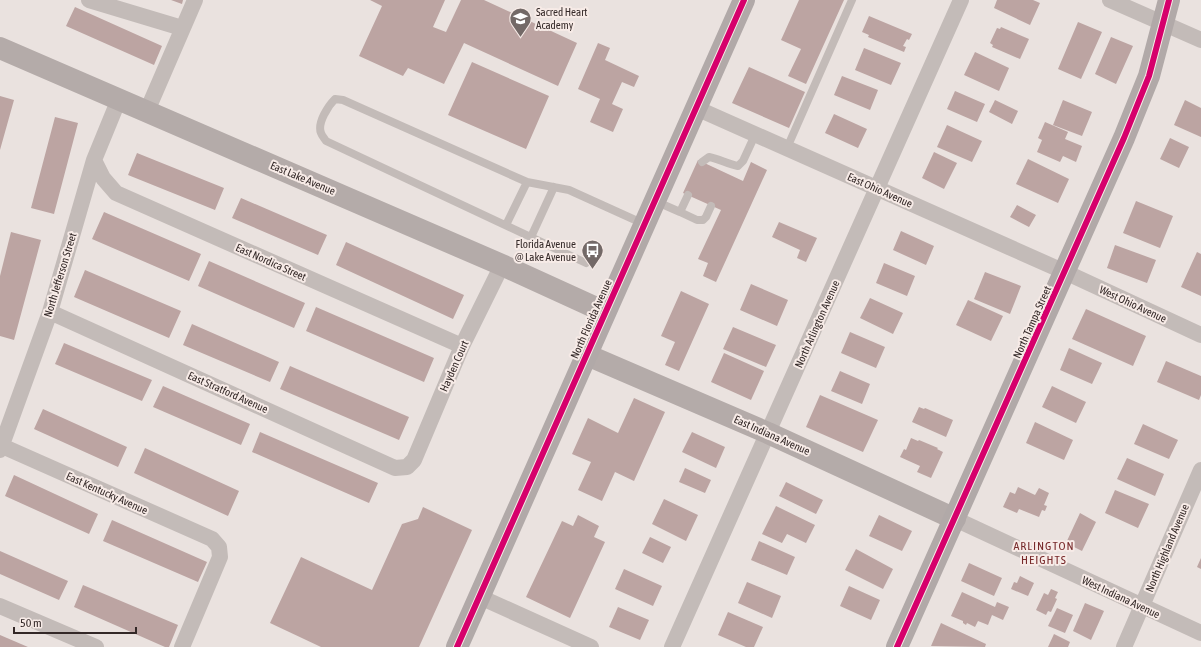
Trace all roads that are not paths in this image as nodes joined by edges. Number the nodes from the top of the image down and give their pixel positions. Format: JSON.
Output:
{"nodes":[{"id":1,"x":89,"y":0,"type":"edge"},
{"id":2,"x":195,"y":0,"type":"edge"},
{"id":3,"x":744,"y":0,"type":"edge"},
{"id":4,"x":852,"y":0,"type":"edge"},
{"id":5,"x":961,"y":0,"type":"edge"},
{"id":6,"x":1110,"y":0,"type":"edge"},
{"id":7,"x":1169,"y":0,"type":"edge"},
{"id":8,"x":1163,"y":23,"type":"junction"},
{"id":9,"x":182,"y":28,"type":"junction"},
{"id":10,"x":1201,"y":40,"type":"edge"},
{"id":11,"x":0,"y":48,"type":"edge"},
{"id":12,"x":119,"y":99,"type":"junction"},
{"id":13,"x":696,"y":108,"type":"junction"},
{"id":14,"x":148,"y":111,"type":"junction"},
{"id":15,"x":755,"y":134,"type":"junction"},
{"id":16,"x":786,"y":148,"type":"junction"},
{"id":17,"x":94,"y":160,"type":"junction"},
{"id":18,"x":702,"y":162,"type":"dead end"},
{"id":19,"x":729,"y":164,"type":"junction"},
{"id":20,"x":726,"y":173,"type":"dead end"},
{"id":21,"x":527,"y":182,"type":"junction"},
{"id":22,"x":554,"y":187,"type":"junction"},
{"id":23,"x":878,"y":189,"type":"junction"},
{"id":24,"x":688,"y":195,"type":"dead end"},
{"id":25,"x":655,"y":201,"type":"junction"},
{"id":26,"x":711,"y":206,"type":"dead end"},
{"id":27,"x":680,"y":212,"type":"junction"},
{"id":28,"x":644,"y":224,"type":"junction"},
{"id":29,"x":506,"y":225,"type":"junction"},
{"id":30,"x":531,"y":237,"type":"junction"},
{"id":31,"x":586,"y":263,"type":"dead end"},
{"id":32,"x":502,"y":265,"type":"junction"},
{"id":33,"x":1065,"y":272,"type":"junction"},
{"id":34,"x":50,"y":312,"type":"junction"},
{"id":35,"x":605,"y":312,"type":"junction"},
{"id":36,"x":1201,"y":335,"type":"edge"},
{"id":37,"x":462,"y":346,"type":"junction"},
{"id":38,"x":587,"y":355,"type":"junction"},
{"id":39,"x":768,"y":433,"type":"junction"},
{"id":40,"x":1,"y":448,"type":"edge"},
{"id":41,"x":407,"y":467,"type":"joint"},
{"id":42,"x":1201,"y":470,"type":"edge"},
{"id":43,"x":955,"y":519,"type":"junction"},
{"id":44,"x":480,"y":597,"type":"junction"},
{"id":45,"x":0,"y":606,"type":"edge"},
{"id":46,"x":1142,"y":606,"type":"junction"},
{"id":47,"x":1201,"y":633,"type":"edge"},
{"id":48,"x":96,"y":647,"type":"edge"},
{"id":49,"x":182,"y":647,"type":"edge"},
{"id":50,"x":457,"y":647,"type":"edge"},
{"id":51,"x":591,"y":647,"type":"edge"},
{"id":52,"x":672,"y":647,"type":"edge"},
{"id":53,"x":898,"y":647,"type":"edge"},
{"id":54,"x":1124,"y":647,"type":"edge"}],
"edges":[{"from":1,"to":9,"type":"street"},
{"from":2,"to":9,"type":"street"},
{"from":3,"to":13,"type":"main road","name":"North Florida Avenue"},
{"from":4,"to":16,"type":"lane"},
{"from":5,"to":23,"type":"street","name":"North Arlington Avenue"},
{"from":6,"to":8,"type":"street"},
{"from":7,"to":8,"type":"main road","name":"North Tampa Street"},
{"from":8,"to":10,"type":"street"},
{"from":8,"to":33,"type":"main road","name":"North Tampa Street"},
{"from":9,"to":14,"type":"street"},
{"from":11,"to":12,"type":"street","name":"East Lake Avenue"},
{"from":12,"to":14,"type":"street","name":"East Lake Avenue"},
{"from":12,"to":17,"type":"street","name":"North Jefferson Street"},
{"from":13,"to":15,"type":"street","name":"East Ohio Avenue"},
{"from":13,"to":25,"type":"main road","name":"North Florida Avenue"},
{"from":14,"to":32,"type":"street","name":"East Lake Avenue"},
{"from":15,"to":16,"type":"street","name":"East Ohio Avenue"},
{"from":15,"to":19,"type":"lane"},
{"from":16,"to":23,"type":"street","name":"East Ohio Avenue"},
{"from":17,"to":34,"type":"street","name":"North Jefferson Street"},
{"from":17,"to":37,"type":"street","name":"East Nordica Street"},
{"from":18,"to":19,"type":"lane"},
{"from":19,"to":20,"type":"lane"},
{"from":21,"to":22,"type":"lane"},
{"from":21,"to":29,"type":"lane"},
{"from":21,"to":29,"type":"lane"},
{"from":22,"to":28,"type":"lane"},
{"from":22,"to":30,"type":"lane"},
{"from":23,"to":33,"type":"street","name":"East Ohio Avenue"},
{"from":23,"to":39,"type":"street","name":"North Arlington Avenue"},
{"from":24,"to":27,"type":"lane"},
{"from":25,"to":27,"type":"lane"},
{"from":25,"to":28,"type":"main road","name":"North Florida Avenue"},
{"from":26,"to":27,"type":"lane"},
{"from":28,"to":35,"type":"main road","name":"North Florida Avenue"},
{"from":29,"to":30,"type":"lane"},
{"from":30,"to":31,"type":"lane"},
{"from":32,"to":35,"type":"street","name":"East Lake Avenue"},
{"from":32,"to":37,"type":"street","name":"Hayden Court"},
{"from":33,"to":36,"type":"street","name":"West Ohio Avenue"},
{"from":33,"to":43,"type":"main road","name":"North Tampa Street"},
{"from":34,"to":40,"type":"street","name":"North Jefferson Street"},
{"from":34,"to":41,"type":"street","name":"East Stratford Avenue"},
{"from":35,"to":38,"type":"main road","name":"North Florida Avenue"},
{"from":37,"to":41,"type":"street","name":"Hayden Court"},
{"from":38,"to":39,"type":"street","name":"East Indiana Avenue"},
{"from":38,"to":44,"type":"main road","name":"North Florida Avenue"},
{"from":39,"to":43,"type":"street","name":"East Indiana Avenue"},
{"from":39,"to":52,"type":"street","name":"North Arlington Avenue"},
{"from":40,"to":49,"type":"street","name":"East Kentucky Avenue"},
{"from":42,"to":46,"type":"street","name":"North Highland Avenue"},
{"from":43,"to":46,"type":"street","name":"West Indiana Avenue"},
{"from":43,"to":53,"type":"main road","name":"North Tampa Street"},
{"from":44,"to":50,"type":"main road","name":"North Florida Avenue"},
{"from":44,"to":51,"type":"street"},
{"from":45,"to":48,"type":"street"},
{"from":46,"to":47,"type":"street","name":"West Indiana Avenue"},
{"from":46,"to":54,"type":"street","name":"North Highland Avenue"}]}
